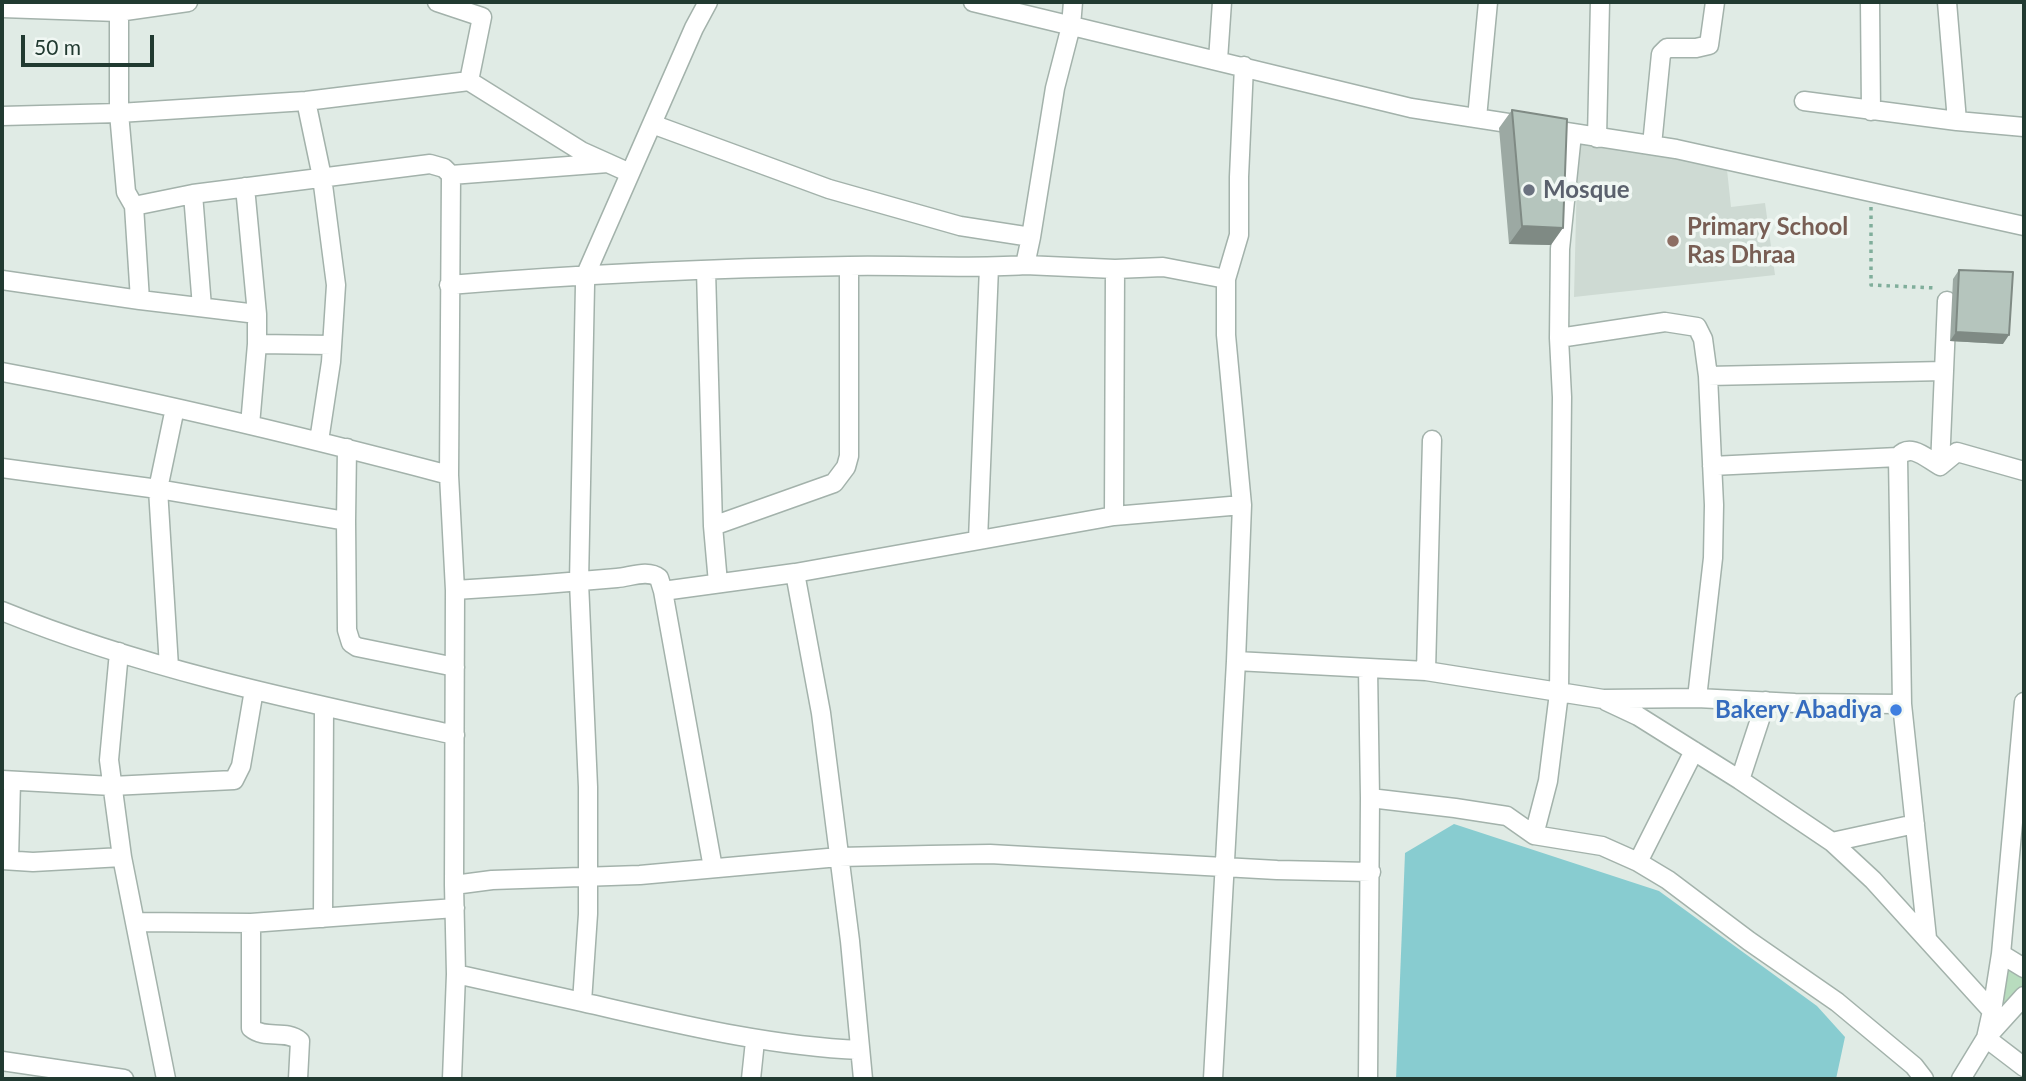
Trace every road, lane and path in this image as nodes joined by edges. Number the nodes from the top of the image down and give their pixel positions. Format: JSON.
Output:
{"nodes":[{"id":1,"x":188,"y":2,"type":"edge"},
{"id":2,"x":437,"y":2,"type":"edge"},
{"id":3,"x":708,"y":2,"type":"edge"},
{"id":4,"x":973,"y":2,"type":"edge"},
{"id":5,"x":1073,"y":2,"type":"edge"},
{"id":6,"x":1223,"y":2,"type":"edge"},
{"id":7,"x":1488,"y":2,"type":"edge"},
{"id":8,"x":1600,"y":2,"type":"edge"},
{"id":9,"x":1715,"y":2,"type":"edge"},
{"id":10,"x":1870,"y":2,"type":"edge"},
{"id":11,"x":1947,"y":2,"type":"edge"},
{"id":12,"x":119,"y":7,"type":"edge"},
{"id":13,"x":2,"y":8,"type":"edge"},
{"id":14,"x":484,"y":9,"type":"edge"},
{"id":15,"x":1071,"y":26,"type":"junction"},
{"id":16,"x":1218,"y":60,"type":"junction"},
{"id":17,"x":1244,"y":66,"type":"junction"},
{"id":18,"x":469,"y":81,"type":"junction"},
{"id":19,"x":306,"y":101,"type":"junction"},
{"id":20,"x":1804,"y":101,"type":"dead end"},
{"id":21,"x":1871,"y":111,"type":"junction"},
{"id":22,"x":119,"y":113,"type":"junction"},
{"id":23,"x":2,"y":116,"type":"edge"},
{"id":24,"x":1477,"y":118,"type":"junction"},
{"id":25,"x":1957,"y":121,"type":"junction"},
{"id":26,"x":652,"y":124,"type":"junction"},
{"id":27,"x":2024,"y":127,"type":"edge"},
{"id":28,"x":1572,"y":134,"type":"junction"},
{"id":29,"x":1597,"y":138,"type":"junction"},
{"id":30,"x":1652,"y":145,"type":"junction"},
{"id":31,"x":608,"y":163,"type":"junction"},
{"id":32,"x":631,"y":173,"type":"junction"},
{"id":33,"x":451,"y":174,"type":"junction"},
{"id":34,"x":322,"y":177,"type":"junction"},
{"id":35,"x":245,"y":187,"type":"junction"},
{"id":36,"x":1871,"y":191,"type":"junction"},
{"id":37,"x":193,"y":194,"type":"junction"},
{"id":38,"x":134,"y":206,"type":"junction"},
{"id":39,"x":2024,"y":226,"type":"edge"},
{"id":40,"x":1031,"y":237,"type":"junction"},
{"id":41,"x":1025,"y":265,"type":"junction"},
{"id":42,"x":849,"y":266,"type":"junction"},
{"id":43,"x":989,"y":267,"type":"junction"},
{"id":44,"x":1115,"y":269,"type":"junction"},
{"id":45,"x":706,"y":270,"type":"junction"},
{"id":46,"x":586,"y":274,"type":"junction"},
{"id":47,"x":1226,"y":279,"type":"junction"},
{"id":48,"x":2,"y":280,"type":"edge"},
{"id":49,"x":449,"y":285,"type":"junction"},
{"id":50,"x":140,"y":300,"type":"junction"},
{"id":51,"x":1947,"y":301,"type":"joint"},
{"id":52,"x":202,"y":307,"type":"junction"},
{"id":53,"x":257,"y":314,"type":"junction"},
{"id":54,"x":1559,"y":338,"type":"junction"},
{"id":55,"x":257,"y":344,"type":"junction"},
{"id":56,"x":332,"y":345,"type":"junction"},
{"id":57,"x":1944,"y":371,"type":"junction"},
{"id":58,"x":2,"y":372,"type":"edge"},
{"id":59,"x":1709,"y":376,"type":"junction"},
{"id":60,"x":174,"y":408,"type":"junction"},
{"id":61,"x":250,"y":425,"type":"junction"},
{"id":62,"x":1432,"y":440,"type":"dead end"},
{"id":63,"x":319,"y":441,"type":"junction"},
{"id":64,"x":347,"y":448,"type":"junction"},
{"id":65,"x":1898,"y":457,"type":"junction"},
{"id":66,"x":1712,"y":466,"type":"junction"},
{"id":67,"x":1940,"y":466,"type":"junction"},
{"id":68,"x":2,"y":468,"type":"edge"},
{"id":69,"x":2024,"y":471,"type":"edge"},
{"id":70,"x":449,"y":475,"type":"junction"},
{"id":71,"x":158,"y":489,"type":"junction"},
{"id":72,"x":1241,"y":505,"type":"junction"},
{"id":73,"x":1114,"y":516,"type":"junction"},
{"id":74,"x":346,"y":521,"type":"junction"},
{"id":75,"x":713,"y":526,"type":"junction"},
{"id":76,"x":978,"y":540,"type":"junction"},
{"id":77,"x":795,"y":573,"type":"junction"},
{"id":78,"x":579,"y":582,"type":"junction"},
{"id":79,"x":718,"y":583,"type":"junction"},
{"id":80,"x":455,"y":590,"type":"junction"},
{"id":81,"x":663,"y":591,"type":"junction"},
{"id":82,"x":2,"y":611,"type":"edge"},
{"id":83,"x":119,"y":652,"type":"junction"},
{"id":84,"x":1236,"y":661,"type":"junction"},
{"id":85,"x":169,"y":667,"type":"junction"},
{"id":86,"x":455,"y":667,"type":"junction"},
{"id":87,"x":1368,"y":668,"type":"junction"},
{"id":88,"x":1426,"y":671,"type":"junction"},
{"id":89,"x":254,"y":690,"type":"junction"},
{"id":90,"x":1559,"y":693,"type":"junction"},
{"id":91,"x":1697,"y":698,"type":"junction"},
{"id":92,"x":1603,"y":699,"type":"junction"},
{"id":93,"x":1766,"y":701,"type":"junction"},
{"id":94,"x":2024,"y":702,"type":"edge"},
{"id":95,"x":1902,"y":704,"type":"junction"},
{"id":96,"x":324,"y":706,"type":"junction"},
{"id":97,"x":456,"y":735,"type":"junction"},
{"id":98,"x":1694,"y":751,"type":"junction"},
{"id":99,"x":2024,"y":754,"type":"edge"},
{"id":100,"x":2017,"y":771,"type":"junction"},
{"id":101,"x":6,"y":780,"type":"edge"},
{"id":102,"x":1740,"y":780,"type":"junction"},
{"id":103,"x":112,"y":786,"type":"junction"},
{"id":104,"x":1370,"y":798,"type":"junction"},
{"id":105,"x":1915,"y":824,"type":"junction"},
{"id":106,"x":1534,"y":835,"type":"junction"},
{"id":107,"x":1832,"y":842,"type":"junction"},
{"id":108,"x":122,"y":857,"type":"junction"},
{"id":109,"x":839,"y":857,"type":"junction"},
{"id":110,"x":6,"y":860,"type":"edge"},
{"id":111,"x":1638,"y":862,"type":"junction"},
{"id":112,"x":1225,"y":867,"type":"junction"},
{"id":113,"x":713,"y":868,"type":"junction"},
{"id":114,"x":1371,"y":872,"type":"junction"},
{"id":115,"x":588,"y":877,"type":"junction"},
{"id":116,"x":454,"y":885,"type":"junction"},
{"id":117,"x":455,"y":908,"type":"junction"},
{"id":118,"x":323,"y":918,"type":"junction"},
{"id":119,"x":136,"y":922,"type":"junction"},
{"id":120,"x":251,"y":923,"type":"junction"},
{"id":121,"x":1927,"y":938,"type":"junction"},
{"id":122,"x":2001,"y":954,"type":"junction"},
{"id":123,"x":2024,"y":968,"type":"edge"},
{"id":124,"x":456,"y":974,"type":"junction"},
{"id":125,"x":2024,"y":996,"type":"edge"},
{"id":126,"x":582,"y":1002,"type":"junction"},
{"id":127,"x":1992,"y":1011,"type":"junction"},
{"id":128,"x":1986,"y":1038,"type":"junction"},
{"id":129,"x":755,"y":1041,"type":"junction"},
{"id":130,"x":860,"y":1050,"type":"junction"},
{"id":131,"x":2,"y":1061,"type":"edge"},
{"id":132,"x":2024,"y":1067,"type":"edge"},
{"id":133,"x":48,"y":1074,"type":"edge"},
{"id":134,"x":124,"y":1079,"type":"edge"},
{"id":135,"x":166,"y":1079,"type":"edge"},
{"id":136,"x":298,"y":1079,"type":"edge"},
{"id":137,"x":452,"y":1079,"type":"edge"},
{"id":138,"x":751,"y":1079,"type":"edge"},
{"id":139,"x":863,"y":1079,"type":"edge"},
{"id":140,"x":1213,"y":1079,"type":"edge"},
{"id":141,"x":1368,"y":1079,"type":"edge"},
{"id":142,"x":1924,"y":1079,"type":"edge"},
{"id":143,"x":1961,"y":1079,"type":"edge"}],
"edges":[{"from":1,"to":12,"type":"street"},
{"from":2,"to":14,"type":"street"},
{"from":3,"to":26,"type":"street"},
{"from":4,"to":15,"type":"street"},
{"from":5,"to":15,"type":"street"},
{"from":6,"to":16,"type":"street"},
{"from":7,"to":24,"type":"street"},
{"from":8,"to":29,"type":"street"},
{"from":9,"to":30,"type":"street"},
{"from":10,"to":21,"type":"street"},
{"from":11,"to":25,"type":"street"},
{"from":12,"to":13,"type":"street"},
{"from":12,"to":22,"type":"street"},
{"from":14,"to":18,"type":"street"},
{"from":15,"to":16,"type":"street"},
{"from":15,"to":40,"type":"street"},
{"from":16,"to":17,"type":"street"},
{"from":17,"to":24,"type":"street"},
{"from":17,"to":47,"type":"street"},
{"from":18,"to":19,"type":"street"},
{"from":18,"to":31,"type":"street"},
{"from":19,"to":22,"type":"street"},
{"from":19,"to":34,"type":"street"},
{"from":20,"to":21,"type":"street"},
{"from":21,"to":25,"type":"street"},
{"from":22,"to":23,"type":"street"},
{"from":22,"to":38,"type":"street"},
{"from":24,"to":28,"type":"street"},
{"from":25,"to":27,"type":"street"},
{"from":26,"to":32,"type":"street"},
{"from":26,"to":40,"type":"street"},
{"from":28,"to":29,"type":"street"},
{"from":28,"to":54,"type":"street"},
{"from":29,"to":30,"type":"street"},
{"from":30,"to":36,"type":"street"},
{"from":31,"to":32,"type":"street"},
{"from":31,"to":33,"type":"street"},
{"from":32,"to":46,"type":"street"},
{"from":33,"to":34,"type":"street"},
{"from":33,"to":49,"type":"street"},
{"from":34,"to":35,"type":"street"},
{"from":34,"to":56,"type":"street"},
{"from":35,"to":37,"type":"street"},
{"from":35,"to":53,"type":"street"},
{"from":36,"to":39,"type":"street"},
{"from":36,"to":51,"type":"path"},
{"from":37,"to":38,"type":"street"},
{"from":37,"to":52,"type":"street"},
{"from":38,"to":50,"type":"street"},
{"from":40,"to":41,"type":"street"},
{"from":41,"to":43,"type":"street"},
{"from":41,"to":44,"type":"street"},
{"from":42,"to":43,"type":"street"},
{"from":42,"to":45,"type":"street"},
{"from":42,"to":75,"type":"street"},
{"from":43,"to":76,"type":"street"},
{"from":44,"to":47,"type":"street"},
{"from":44,"to":73,"type":"street"},
{"from":45,"to":46,"type":"street"},
{"from":45,"to":75,"type":"street"},
{"from":46,"to":49,"type":"street"},
{"from":46,"to":78,"type":"street"},
{"from":47,"to":72,"type":"street"},
{"from":48,"to":50,"type":"street"},
{"from":49,"to":70,"type":"street"},
{"from":50,"to":52,"type":"street"},
{"from":51,"to":57,"type":"street"},
{"from":52,"to":53,"type":"street"},
{"from":53,"to":55,"type":"street"},
{"from":54,"to":59,"type":"street"},
{"from":54,"to":90,"type":"street"},
{"from":55,"to":56,"type":"street"},
{"from":55,"to":61,"type":"street"},
{"from":56,"to":63,"type":"street"},
{"from":57,"to":59,"type":"street"},
{"from":57,"to":67,"type":"street"},
{"from":58,"to":60,"type":"street"},
{"from":59,"to":66,"type":"street"},
{"from":60,"to":61,"type":"street"},
{"from":60,"to":71,"type":"street"},
{"from":61,"to":63,"type":"street"},
{"from":62,"to":88,"type":"street"},
{"from":63,"to":64,"type":"street"},
{"from":64,"to":70,"type":"street"},
{"from":64,"to":74,"type":"street"},
{"from":65,"to":66,"type":"street"},
{"from":65,"to":67,"type":"street"},
{"from":65,"to":95,"type":"street"},
{"from":66,"to":91,"type":"street"},
{"from":67,"to":69,"type":"street"},
{"from":68,"to":71,"type":"street"},
{"from":70,"to":80,"type":"street"},
{"from":71,"to":74,"type":"street"},
{"from":71,"to":85,"type":"street"},
{"from":72,"to":73,"type":"street"},
{"from":72,"to":84,"type":"street"},
{"from":73,"to":76,"type":"street"},
{"from":74,"to":86,"type":"street"},
{"from":75,"to":79,"type":"street"},
{"from":76,"to":77,"type":"street"},
{"from":77,"to":79,"type":"street"},
{"from":77,"to":109,"type":"street"},
{"from":78,"to":80,"type":"street"},
{"from":78,"to":81,"type":"street"},
{"from":78,"to":115,"type":"street"},
{"from":79,"to":81,"type":"street"},
{"from":80,"to":86,"type":"street"},
{"from":81,"to":113,"type":"street"},
{"from":82,"to":83,"type":"street"},
{"from":83,"to":85,"type":"street"},
{"from":83,"to":103,"type":"street"},
{"from":84,"to":87,"type":"street"},
{"from":84,"to":112,"type":"street"},
{"from":85,"to":89,"type":"street"},
{"from":86,"to":97,"type":"street"},
{"from":87,"to":88,"type":"street"},
{"from":87,"to":104,"type":"street"},
{"from":88,"to":90,"type":"street"},
{"from":89,"to":96,"type":"street"},
{"from":89,"to":103,"type":"street"},
{"from":90,"to":92,"type":"street"},
{"from":90,"to":106,"type":"street"},
{"from":91,"to":92,"type":"street"},
{"from":91,"to":93,"type":"street"},
{"from":92,"to":98,"type":"street"},
{"from":93,"to":95,"type":"street"},
{"from":93,"to":102,"type":"street"},
{"from":94,"to":100,"type":"street"},
{"from":95,"to":105,"type":"street"},
{"from":96,"to":97,"type":"street"},
{"from":96,"to":118,"type":"street"},
{"from":97,"to":116,"type":"street"},
{"from":98,"to":102,"type":"street"},
{"from":98,"to":111,"type":"street"},
{"from":99,"to":100,"type":"street"},
{"from":100,"to":122,"type":"street"},
{"from":101,"to":103,"type":"street"},
{"from":101,"to":110,"type":"street"},
{"from":102,"to":107,"type":"street"},
{"from":103,"to":108,"type":"street"},
{"from":104,"to":106,"type":"street"},
{"from":104,"to":114,"type":"street"},
{"from":105,"to":107,"type":"street"},
{"from":105,"to":121,"type":"street"},
{"from":106,"to":111,"type":"street"},
{"from":107,"to":121,"type":"street"},
{"from":108,"to":110,"type":"street"},
{"from":108,"to":119,"type":"street"},
{"from":109,"to":112,"type":"street"},
{"from":109,"to":113,"type":"street"},
{"from":109,"to":130,"type":"street"},
{"from":111,"to":142,"type":"street"},
{"from":112,"to":114,"type":"street"},
{"from":112,"to":140,"type":"street"},
{"from":113,"to":115,"type":"street"},
{"from":114,"to":141,"type":"street"},
{"from":115,"to":116,"type":"street"},
{"from":115,"to":126,"type":"street"},
{"from":116,"to":117,"type":"street"},
{"from":117,"to":118,"type":"street"},
{"from":117,"to":124,"type":"street"},
{"from":118,"to":120,"type":"street"},
{"from":119,"to":120,"type":"street"},
{"from":119,"to":135,"type":"street"},
{"from":120,"to":136,"type":"street"},
{"from":121,"to":127,"type":"street"},
{"from":122,"to":123,"type":"street"},
{"from":122,"to":127,"type":"street"},
{"from":124,"to":126,"type":"street"},
{"from":124,"to":137,"type":"street"},
{"from":125,"to":128,"type":"street"},
{"from":126,"to":129,"type":"street"},
{"from":127,"to":128,"type":"street"},
{"from":128,"to":132,"type":"street"},
{"from":128,"to":143,"type":"street"},
{"from":129,"to":130,"type":"street"},
{"from":129,"to":138,"type":"street"},
{"from":130,"to":139,"type":"street"},
{"from":131,"to":133,"type":"street"},
{"from":133,"to":134,"type":"street"}]}
